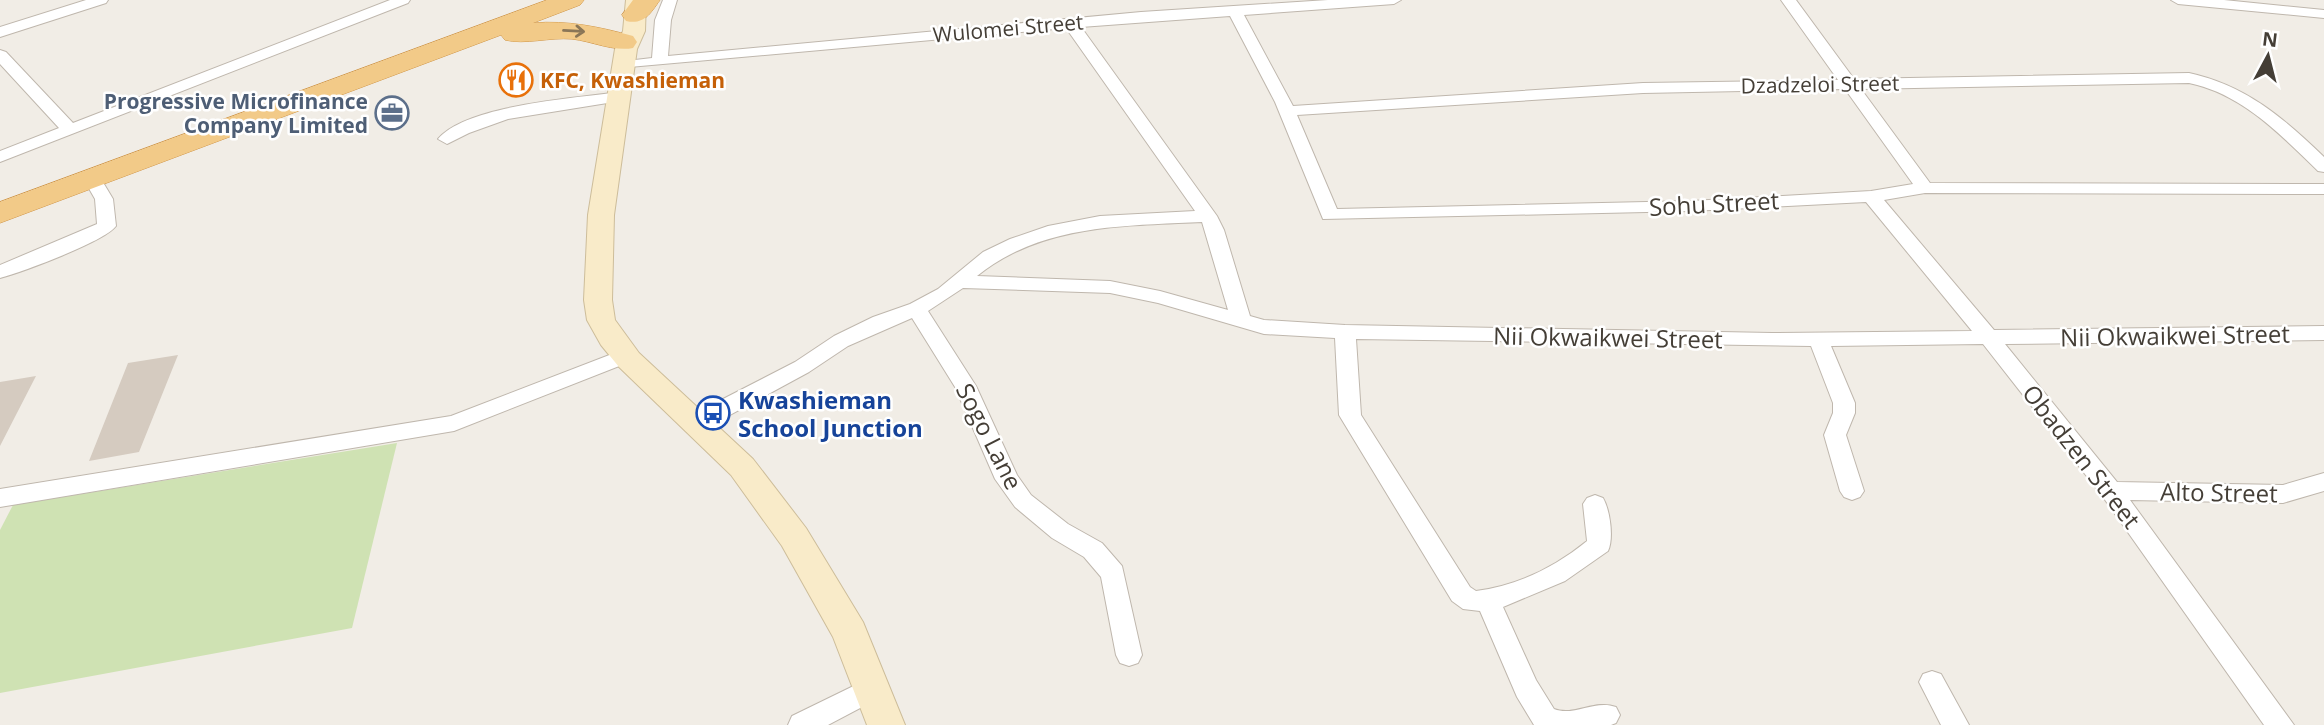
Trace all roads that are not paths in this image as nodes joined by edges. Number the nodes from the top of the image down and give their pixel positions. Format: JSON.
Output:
{"nodes":[{"id":1,"x":101,"y":0,"type":"edge"},
{"id":2,"x":402,"y":0,"type":"edge"},
{"id":3,"x":516,"y":0,"type":"edge"},
{"id":4,"x":571,"y":0,"type":"edge"},
{"id":5,"x":670,"y":0,"type":"edge"},
{"id":6,"x":1394,"y":0,"type":"edge"},
{"id":7,"x":1788,"y":0,"type":"edge"},
{"id":8,"x":2178,"y":0,"type":"edge"},
{"id":9,"x":635,"y":4,"type":"edge"},
{"id":10,"x":1235,"y":10,"type":"junction"},
{"id":11,"x":2324,"y":14,"type":"edge"},
{"id":12,"x":1069,"y":23,"type":"junction"},
{"id":13,"x":0,"y":32,"type":"edge"},
{"id":14,"x":624,"y":52,"type":"junction"},
{"id":15,"x":0,"y":55,"type":"edge"},
{"id":16,"x":411,"y":59,"type":"junction"},
{"id":17,"x":660,"y":61,"type":"junction"},
{"id":18,"x":1846,"y":83,"type":"junction"},
{"id":19,"x":620,"y":97,"type":"junction"},
{"id":20,"x":1286,"y":111,"type":"junction"},
{"id":21,"x":68,"y":128,"type":"junction"},
{"id":22,"x":447,"y":139,"type":"dead end"},
{"id":23,"x":2317,"y":154,"type":"edge"},
{"id":24,"x":0,"y":157,"type":"edge"},
{"id":25,"x":2324,"y":167,"type":"edge"},
{"id":26,"x":92,"y":178,"type":"junction"},
{"id":27,"x":1925,"y":188,"type":"junction"},
{"id":28,"x":2324,"y":189,"type":"edge"},
{"id":29,"x":0,"y":191,"type":"edge"},
{"id":30,"x":1871,"y":196,"type":"junction"},
{"id":31,"x":0,"y":212,"type":"edge"},
{"id":32,"x":1208,"y":216,"type":"junction"},
{"id":33,"x":0,"y":272,"type":"edge"},
{"id":34,"x":958,"y":282,"type":"junction"},
{"id":35,"x":917,"y":309,"type":"junction"},
{"id":36,"x":1241,"y":321,"type":"junction"},
{"id":37,"x":1345,"y":332,"type":"junction"},
{"id":38,"x":2324,"y":333,"type":"edge"},
{"id":39,"x":1989,"y":338,"type":"junction"},
{"id":40,"x":1818,"y":339,"type":"junction"},
{"id":41,"x":625,"y":356,"type":"junction"},
{"id":42,"x":696,"y":423,"type":"junction"},
{"id":43,"x":2324,"y":482,"type":"edge"},
{"id":44,"x":1853,"y":491,"type":"dead end"},
{"id":45,"x":2111,"y":491,"type":"junction"},
{"id":46,"x":0,"y":498,"type":"edge"},
{"id":47,"x":1595,"y":504,"type":"dead end"},
{"id":48,"x":1488,"y":601,"type":"junction"},
{"id":49,"x":1129,"y":655,"type":"dead end"},
{"id":50,"x":1932,"y":682,"type":"dead end"},
{"id":51,"x":873,"y":689,"type":"junction"},
{"id":52,"x":1606,"y":715,"type":"dead end"},
{"id":53,"x":802,"y":725,"type":"edge"},
{"id":54,"x":886,"y":725,"type":"edge"},
{"id":55,"x":1955,"y":725,"type":"edge"},
{"id":56,"x":2280,"y":725,"type":"edge"}],
"edges":[{"from":1,"to":13,"type":"street"},
{"from":2,"to":21,"type":"street"},
{"from":3,"to":29,"type":"highway"},
{"from":4,"to":16,"type":"highway"},
{"from":5,"to":17,"type":"street"},
{"from":6,"to":10,"type":"street","name":"Wulomei Street"},
{"from":7,"to":18,"type":"street"},
{"from":8,"to":11,"type":"street"},
{"from":9,"to":14,"type":"main road"},
{"from":10,"to":12,"type":"street","name":"Wulomei Street"},
{"from":10,"to":20,"type":"street","name":"Sohu Street"},
{"from":12,"to":17,"type":"street","name":"Wulomei Street"},
{"from":12,"to":32,"type":"street"},
{"from":16,"to":14,"type":"highway","one_way":true},
{"from":14,"to":17,"type":"street","name":"Wulomei Street"},
{"from":14,"to":19,"type":"main road"},
{"from":15,"to":21,"type":"street"},
{"from":16,"to":26,"type":"highway"},
{"from":18,"to":20,"type":"street","name":"Dzadzeloi Street"},
{"from":18,"to":23,"type":"street","name":"Dzadzeloi Street"},
{"from":18,"to":27,"type":"street"},
{"from":19,"to":22,"type":"street"},
{"from":19,"to":41,"type":"main road"},
{"from":20,"to":30,"type":"street","name":"Sohu Street"},
{"from":21,"to":24,"type":"street"},
{"from":23,"to":25,"type":"street","name":"Dzadzeloi Street"},
{"from":26,"to":31,"type":"highway"},
{"from":26,"to":33,"type":"street"},
{"from":27,"to":28,"type":"street","name":"Sohu Street"},
{"from":27,"to":30,"type":"street","name":"Sohu Street"},
{"from":30,"to":39,"type":"street","name":"Obadzen Street"},
{"from":32,"to":34,"type":"street"},
{"from":32,"to":36,"type":"street"},
{"from":34,"to":35,"type":"street"},
{"from":34,"to":36,"type":"street","name":"Nii Okwaikwei Street"},
{"from":35,"to":42,"type":"street"},
{"from":35,"to":49,"type":"street","name":"Sogo Lane"},
{"from":36,"to":37,"type":"street","name":"Nii Okwaikwei Street"},
{"from":37,"to":40,"type":"street","name":"Nii Okwaikwei Street"},
{"from":37,"to":48,"type":"street"},
{"from":38,"to":39,"type":"street","name":"Nii Okwaikwei Street"},
{"from":39,"to":40,"type":"street","name":"Nii Okwaikwei Street"},
{"from":39,"to":45,"type":"street","name":"Obadzen Street"},
{"from":40,"to":44,"type":"street"},
{"from":41,"to":42,"type":"main road"},
{"from":41,"to":46,"type":"street"},
{"from":42,"to":51,"type":"main road"},
{"from":43,"to":45,"type":"street","name":"Alto Street"},
{"from":45,"to":56,"type":"street","name":"Obadzen Street"},
{"from":47,"to":48,"type":"street"},
{"from":48,"to":52,"type":"street"},
{"from":50,"to":55,"type":"street"},
{"from":51,"to":53,"type":"street"},
{"from":51,"to":54,"type":"main road"}]}
